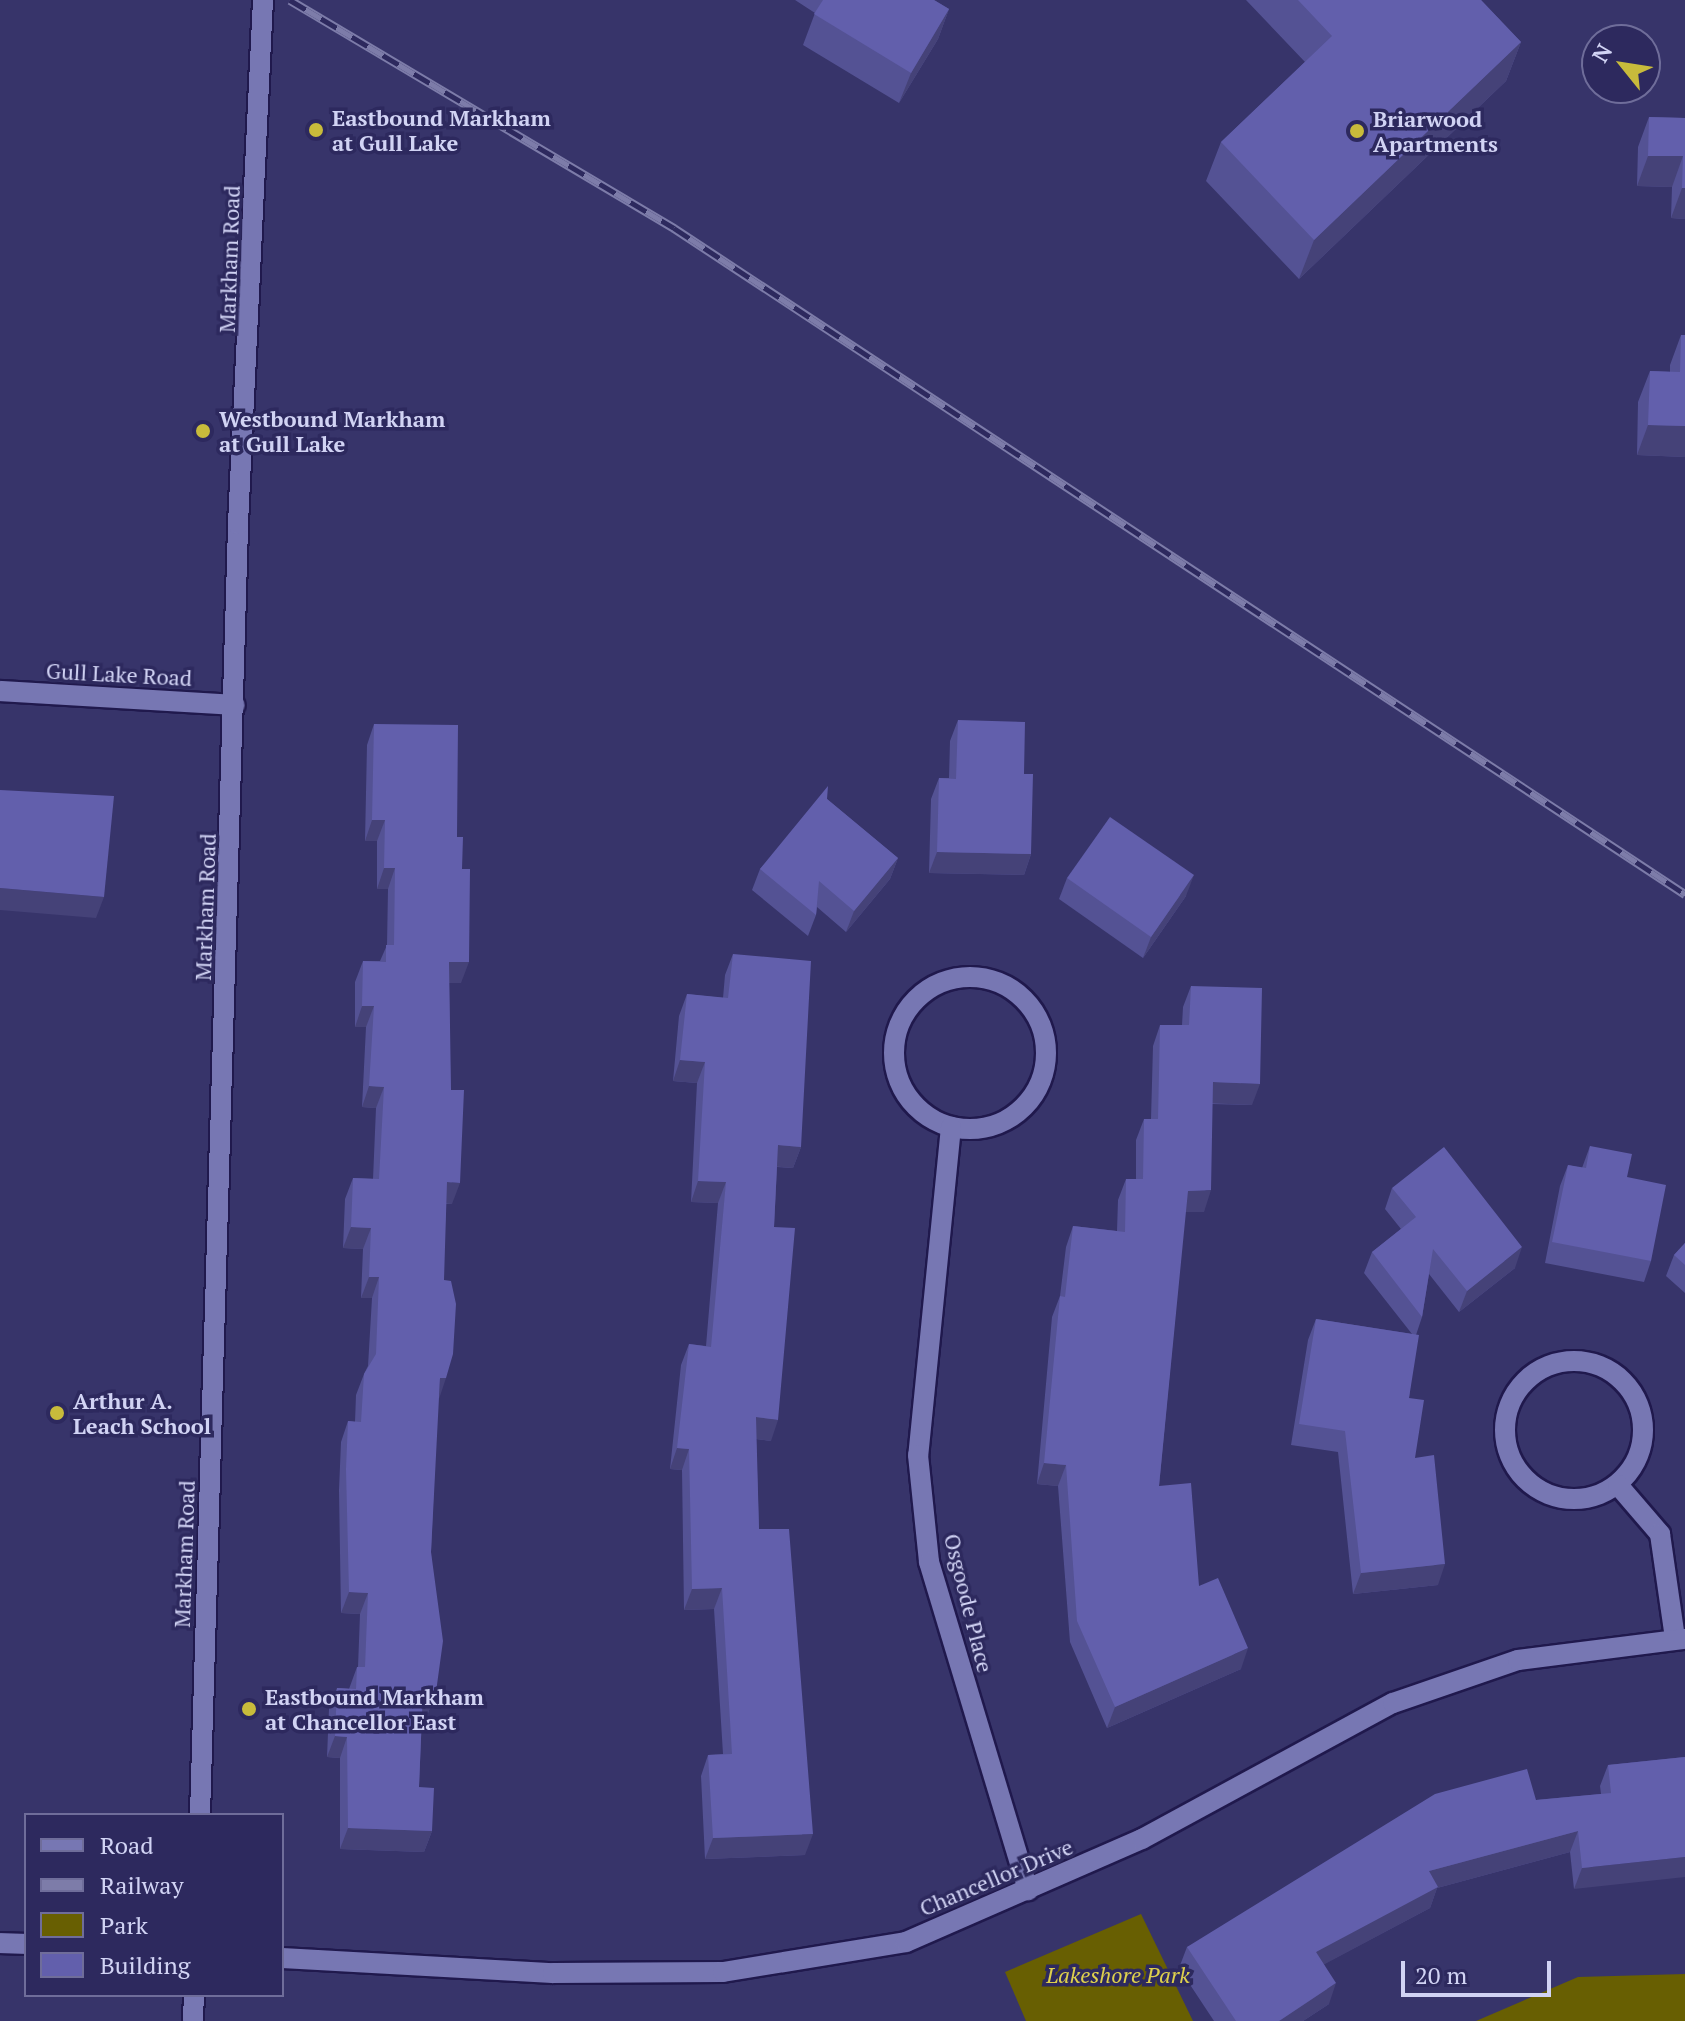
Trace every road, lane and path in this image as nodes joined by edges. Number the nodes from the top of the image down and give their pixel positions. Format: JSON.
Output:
{"nodes":[{"id":1,"x":263,"y":0,"type":"edge"},
{"id":2,"x":0,"y":691,"type":"edge"},
{"id":3,"x":235,"y":705,"type":"junction"},
{"id":4,"x":951,"y":1127,"type":"junction"},
{"id":5,"x":1618,"y":1485,"type":"junction"},
{"id":6,"x":1680,"y":1638,"type":"edge"},
{"id":7,"x":200,"y":1813,"type":"edge"},
{"id":8,"x":1028,"y":1890,"type":"junction"},
{"id":9,"x":0,"y":1943,"type":"edge"},
{"id":10,"x":24,"y":1944,"type":"edge"},
{"id":11,"x":284,"y":1958,"type":"edge"},
{"id":12,"x":194,"y":1997,"type":"edge"},
{"id":13,"x":193,"y":2021,"type":"edge"}],
"edges":[{"from":1,"to":3,"type":"street","name":"Markham Road"},
{"from":2,"to":3,"type":"street","name":"Gull Lake Road"},
{"from":3,"to":7,"type":"street","name":"Markham Road"},
{"from":4,"to":4,"type":"street"},
{"from":4,"to":8,"type":"street","name":"Osgoode Place"},
{"from":5,"to":5,"type":"street"},
{"from":5,"to":6,"type":"street"},
{"from":6,"to":8,"type":"street","name":"Chancellor Drive"},
{"from":8,"to":11,"type":"street","name":"Chancellor Drive"},
{"from":9,"to":10,"type":"street"},
{"from":12,"to":13,"type":"street"}]}
